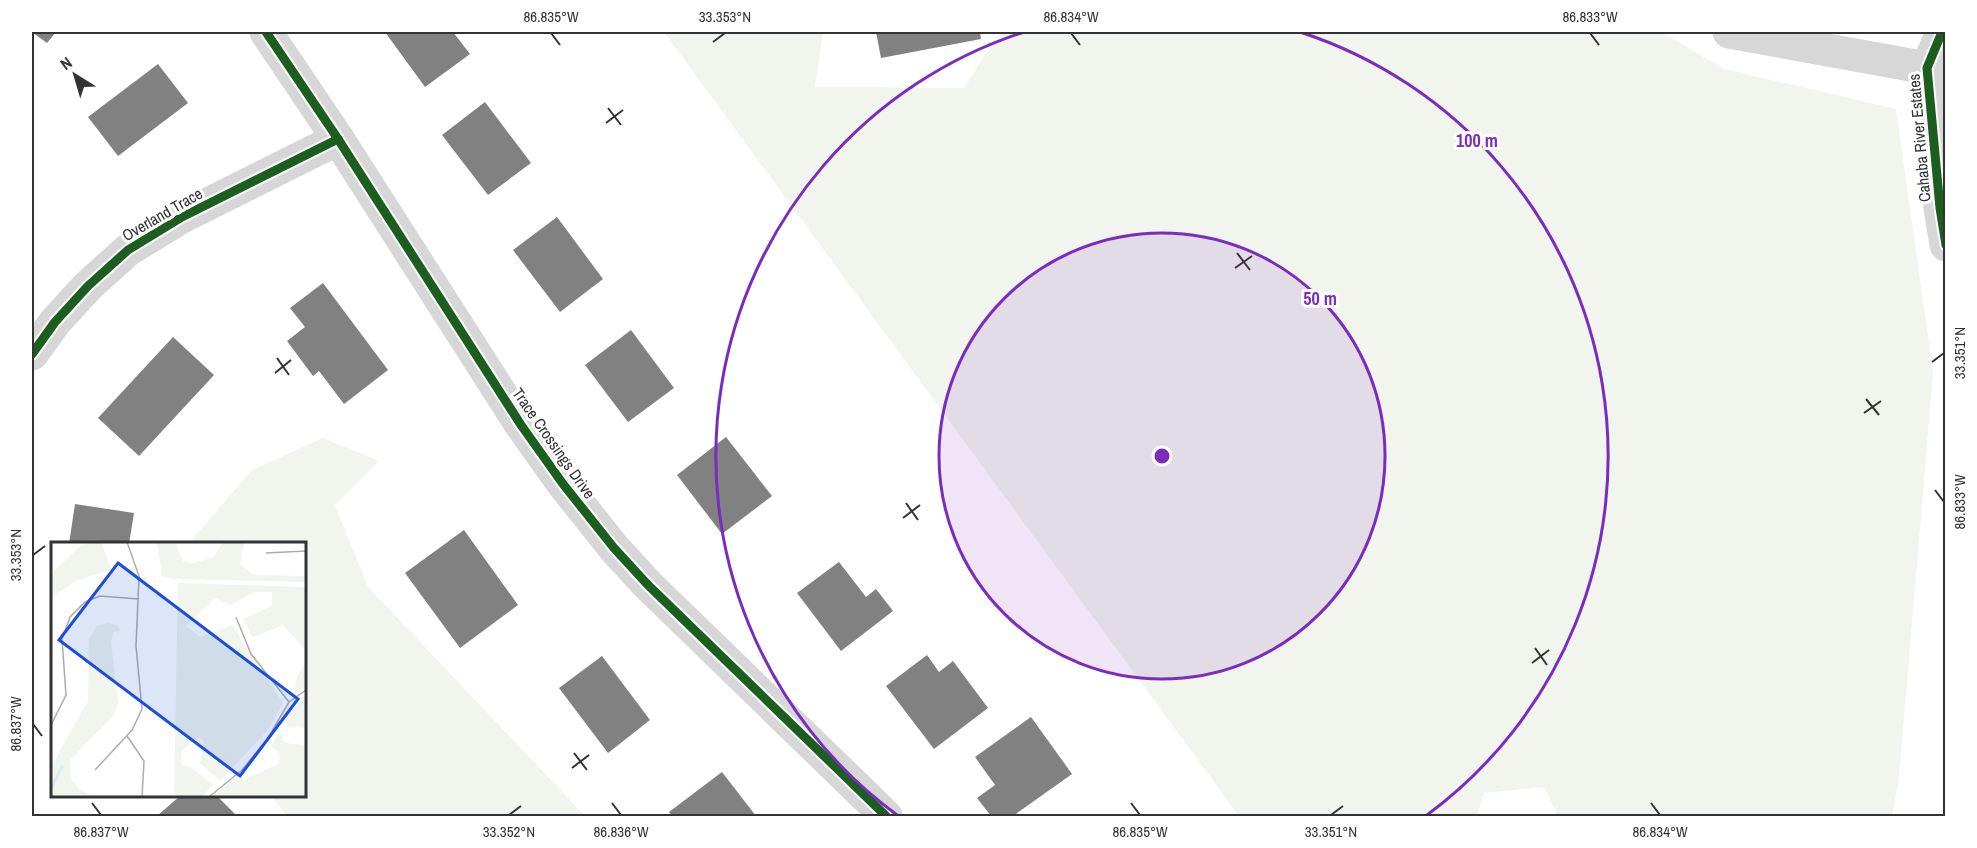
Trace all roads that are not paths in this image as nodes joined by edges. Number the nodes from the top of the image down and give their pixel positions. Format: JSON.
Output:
{"nodes":[{"id":1,"x":266,"y":32,"type":"edge"},
{"id":2,"x":1729,"y":32,"type":"edge"},
{"id":3,"x":1942,"y":32,"type":"edge"},
{"id":4,"x":1927,"y":68,"type":"junction"},
{"id":5,"x":338,"y":139,"type":"junction"},
{"id":6,"x":1946,"y":244,"type":"edge"},
{"id":7,"x":32,"y":354,"type":"edge"},
{"id":8,"x":886,"y":816,"type":"edge"}],
"edges":[{"from":1,"to":5,"type":"street","name":"Trace Crossings Drive"},
{"from":2,"to":4,"type":"street"},
{"from":3,"to":4,"type":"street","name":"Cahaba River Estates"},
{"from":4,"to":6,"type":"street","name":"Cahaba River Estates"},
{"from":5,"to":7,"type":"street","name":"Overland Trace"},
{"from":5,"to":8,"type":"street","name":"Trace Crossings Drive"}]}
